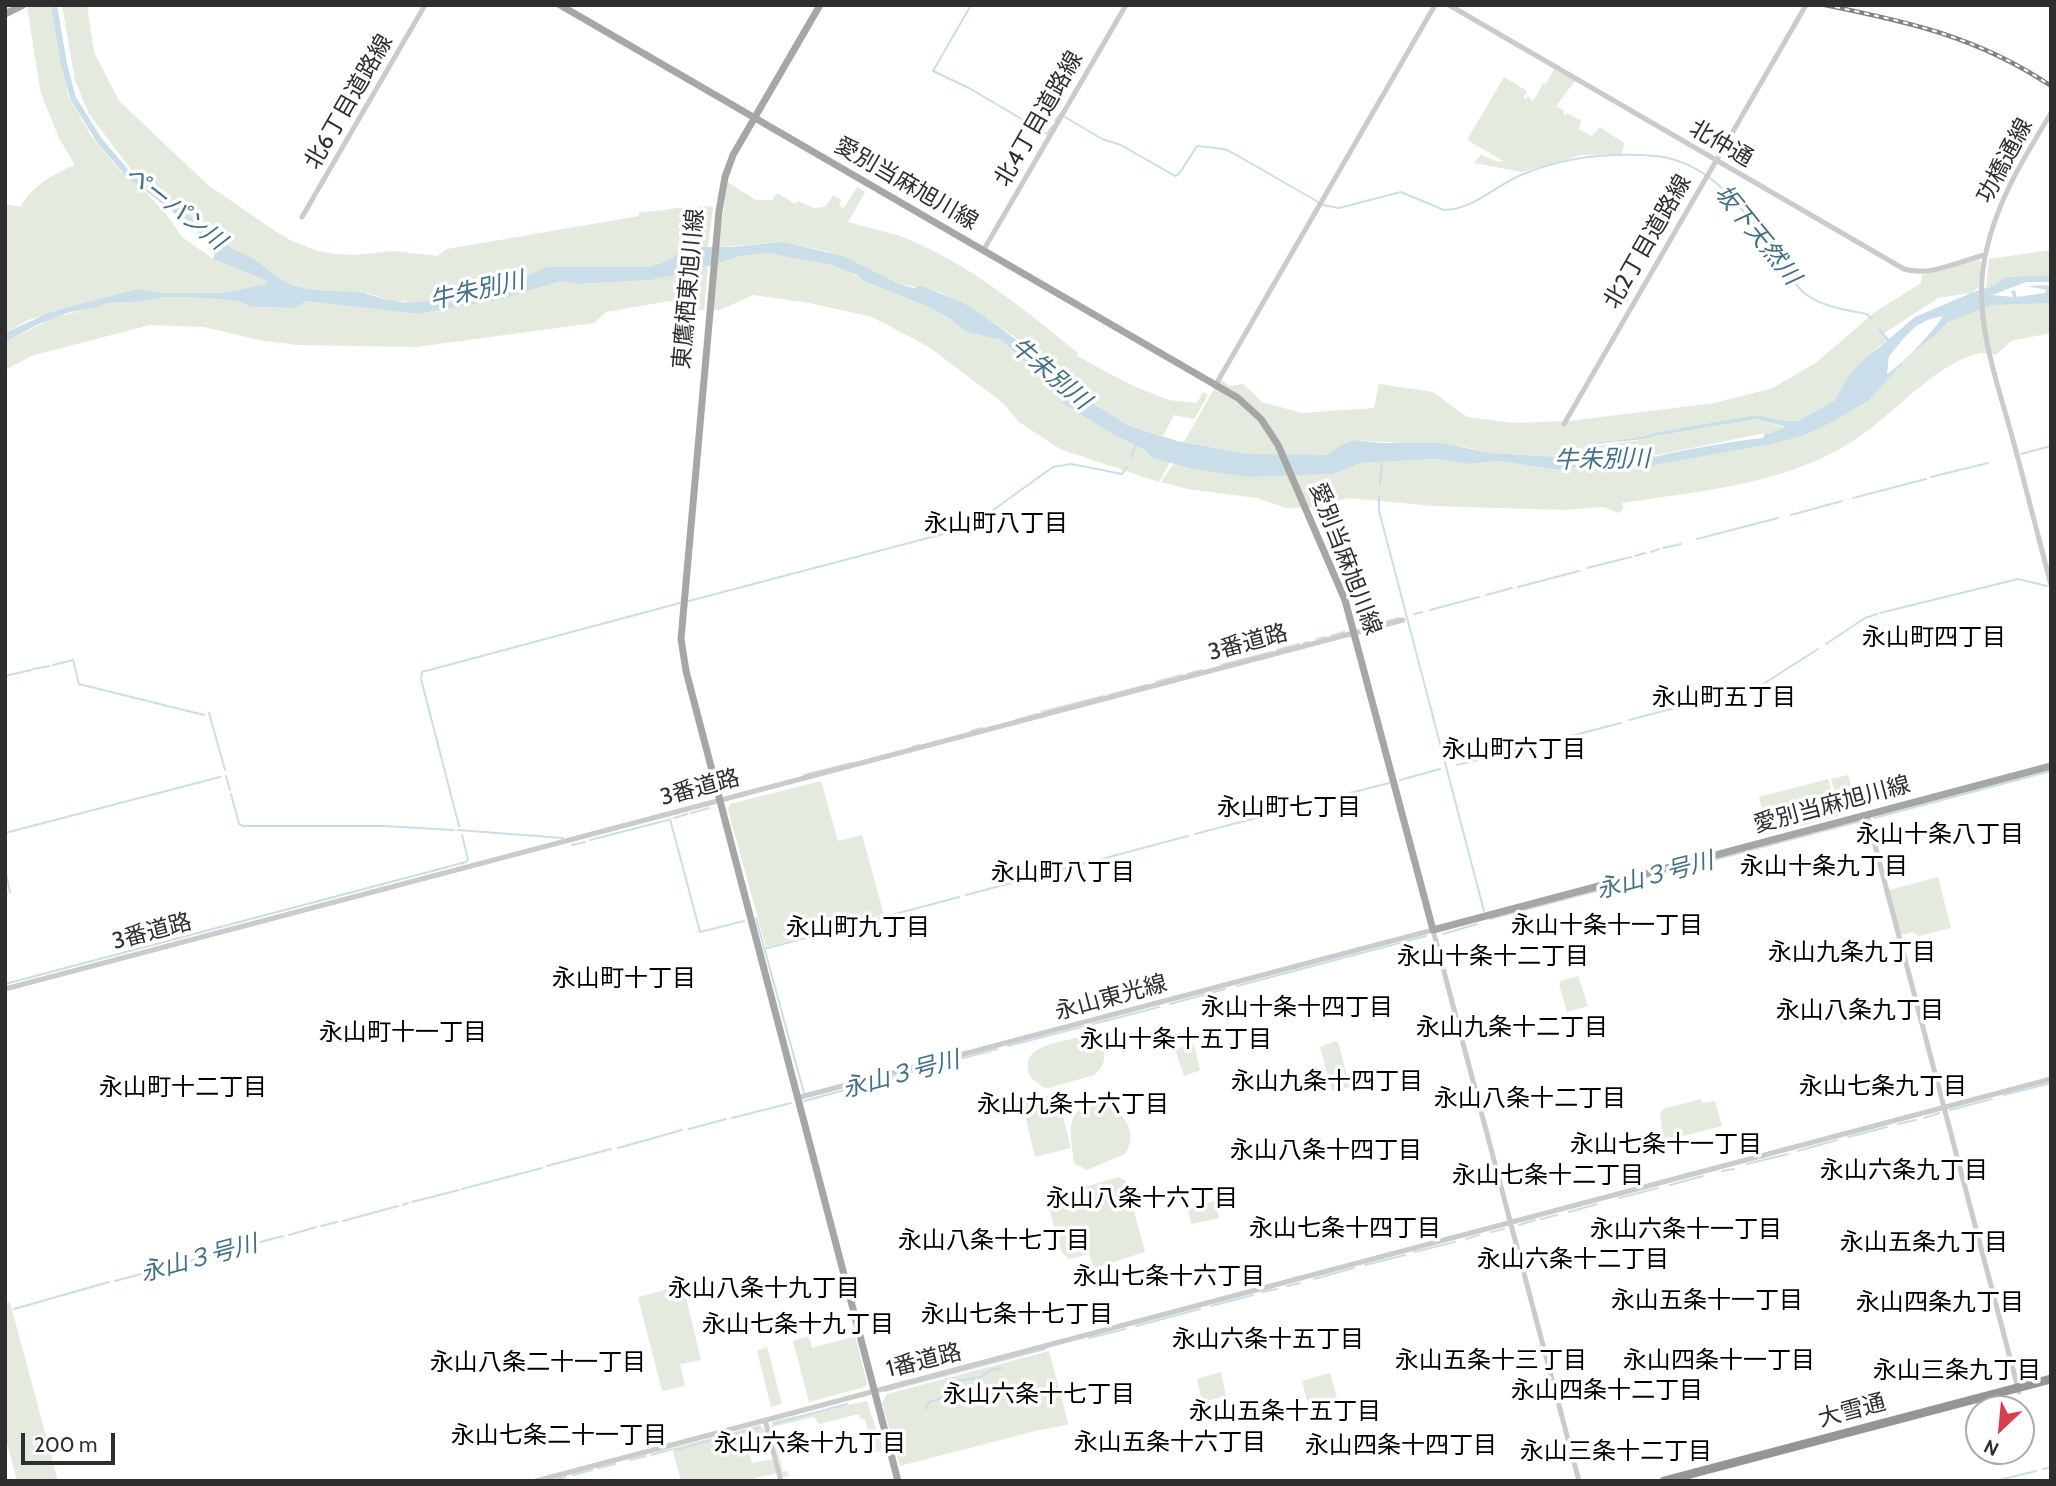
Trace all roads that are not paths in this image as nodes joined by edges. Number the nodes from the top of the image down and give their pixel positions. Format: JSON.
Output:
{"nodes":[{"id":1,"x":23,"y":5,"type":"edge"},
{"id":2,"x":425,"y":5,"type":"edge"},
{"id":3,"x":559,"y":5,"type":"edge"},
{"id":4,"x":818,"y":5,"type":"edge"},
{"id":5,"x":1126,"y":5,"type":"edge"},
{"id":6,"x":1435,"y":5,"type":"edge"},
{"id":7,"x":1449,"y":5,"type":"edge"},
{"id":8,"x":1806,"y":5,"type":"edge"},
{"id":9,"x":5,"y":14,"type":"edge"},
{"id":10,"x":2051,"y":113,"type":"edge"},
{"id":11,"x":753,"y":118,"type":"junction"},
{"id":12,"x":1716,"y":161,"type":"junction"},
{"id":13,"x":302,"y":217,"type":"dead end"},
{"id":14,"x":983,"y":251,"type":"junction"},
{"id":15,"x":1985,"y":255,"type":"junction"},
{"id":16,"x":1215,"y":386,"type":"junction"},
{"id":17,"x":1564,"y":424,"type":"dead end"},
{"id":18,"x":2051,"y":584,"type":"edge"},
{"id":19,"x":1404,"y":620,"type":"dead end"},
{"id":20,"x":1355,"y":633,"type":"junction"},
{"id":21,"x":2051,"y":766,"type":"edge"},
{"id":22,"x":719,"y":801,"type":"junction"},
{"id":23,"x":1867,"y":815,"type":"junction"},
{"id":24,"x":1433,"y":930,"type":"junction"},
{"id":25,"x":5,"y":989,"type":"edge"},
{"id":26,"x":2051,"y":1079,"type":"edge"},
{"id":27,"x":797,"y":1098,"type":"junction"},
{"id":28,"x":1943,"y":1107,"type":"junction"},
{"id":29,"x":1511,"y":1222,"type":"junction"},
{"id":30,"x":2051,"y":1381,"type":"edge"},
{"id":31,"x":2018,"y":1390,"type":"junction"},
{"id":32,"x":874,"y":1391,"type":"junction"},
{"id":33,"x":765,"y":1420,"type":"junction"},
{"id":34,"x":536,"y":1481,"type":"edge"},
{"id":35,"x":781,"y":1481,"type":"edge"},
{"id":36,"x":898,"y":1481,"type":"edge"},
{"id":37,"x":1579,"y":1481,"type":"edge"},
{"id":38,"x":1664,"y":1481,"type":"edge"},
{"id":39,"x":1682,"y":1481,"type":"edge"}],
"edges":[{"from":1,"to":9,"type":"main road"},
{"from":2,"to":13,"type":"street","name":"北6丁目道路線"},
{"from":3,"to":11,"type":"main road","name":"愛別当麻旭川線"},
{"from":4,"to":11,"type":"main road","name":"東鷹栖東旭川線"},
{"from":5,"to":14,"type":"street","name":"北4丁目道路線"},
{"from":6,"to":16,"type":"street"},
{"from":7,"to":12,"type":"street","name":"北仲通"},
{"from":8,"to":12,"type":"street","name":"北2丁目道路線"},
{"from":10,"to":15,"type":"street","name":"功橋通線"},
{"from":11,"to":14,"type":"main road","name":"愛別当麻旭川線"},
{"from":11,"to":22,"type":"main road","name":"東鷹栖東旭川線"},
{"from":12,"to":15,"type":"street","name":"北仲通"},
{"from":12,"to":17,"type":"street","name":"北2丁目道路線"},
{"from":14,"to":16,"type":"main road","name":"愛別当麻旭川線"},
{"from":15,"to":18,"type":"street","name":"功橋通線"},
{"from":16,"to":20,"type":"main road","name":"愛別当麻旭川線"},
{"from":19,"to":20,"type":"street","name":"3番道路"},
{"from":20,"to":22,"type":"street","name":"3番道路"},
{"from":20,"to":24,"type":"main road","name":"愛別当麻旭川線"},
{"from":21,"to":23,"type":"main road","name":"愛別当麻旭川線"},
{"from":22,"to":25,"type":"street","name":"3番道路"},
{"from":22,"to":27,"type":"main road","name":"東鷹栖東旭川線"},
{"from":23,"to":24,"type":"main road","name":"愛別当麻旭川線"},
{"from":23,"to":28,"type":"street"},
{"from":24,"to":27,"type":"street","name":"永山東光線"},
{"from":24,"to":29,"type":"street"},
{"from":26,"to":28,"type":"street","name":"1番道路"},
{"from":27,"to":32,"type":"main road","name":"東鷹栖東旭川線"},
{"from":28,"to":29,"type":"street","name":"1番道路"},
{"from":28,"to":31,"type":"street"},
{"from":29,"to":32,"type":"street","name":"1番道路"},
{"from":29,"to":37,"type":"street"},
{"from":30,"to":31,"type":"highway","name":"大雪通"},
{"from":31,"to":38,"type":"highway","name":"大雪通"},
{"from":31,"to":39,"type":"highway","name":"大雪通"},
{"from":32,"to":33,"type":"street","name":"1番道路"},
{"from":32,"to":36,"type":"main road","name":"東鷹栖東旭川線"},
{"from":33,"to":34,"type":"street","name":"1番道路"},
{"from":33,"to":35,"type":"street"}]}
